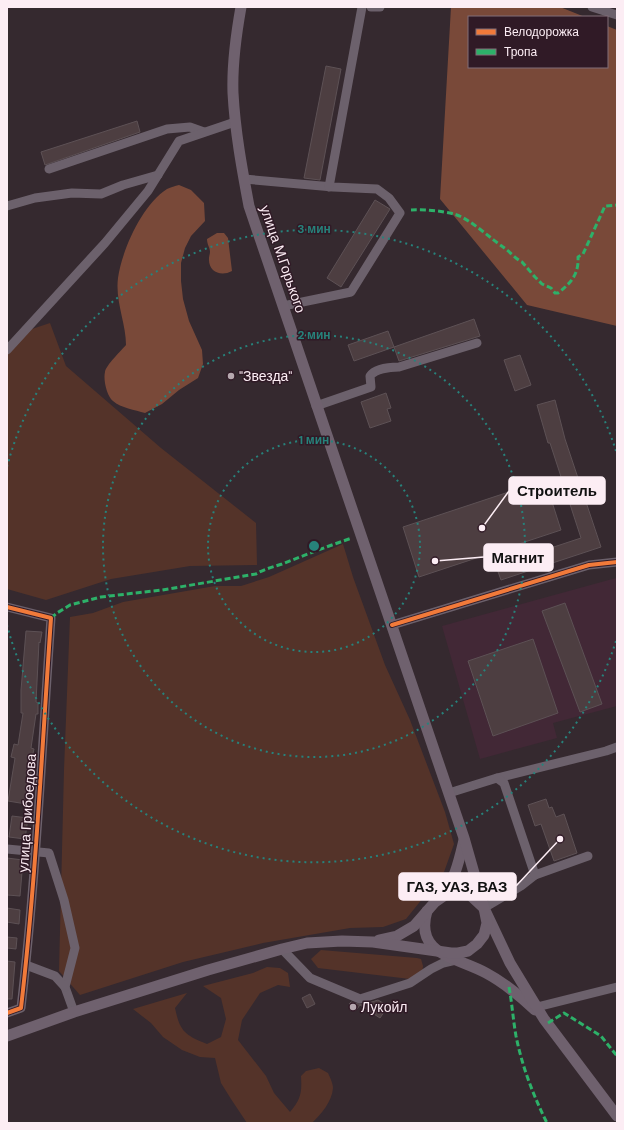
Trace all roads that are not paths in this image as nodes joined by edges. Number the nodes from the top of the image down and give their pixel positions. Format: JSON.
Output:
{"nodes":[{"id":1,"x":241,"y":7,"type":"edge"},
{"id":2,"x":362,"y":7,"type":"edge"},
{"id":3,"x":371,"y":7,"type":"edge"},
{"id":4,"x":380,"y":7,"type":"edge"},
{"id":5,"x":592,"y":7,"type":"edge"},
{"id":6,"x":617,"y":15,"type":"edge"},
{"id":7,"x":235,"y":122,"type":"junction"},
{"id":8,"x":204,"y":132,"type":"junction"},
{"id":9,"x":49,"y":169,"type":"dead end"},
{"id":10,"x":158,"y":175,"type":"junction"},
{"id":11,"x":244,"y":179,"type":"junction"},
{"id":12,"x":328,"y":187,"type":"junction"},
{"id":13,"x":7,"y":206,"type":"edge"},
{"id":14,"x":283,"y":306,"type":"junction"},
{"id":15,"x":477,"y":342,"type":"dead end"},
{"id":16,"x":7,"y":350,"type":"edge"},
{"id":17,"x":316,"y":406,"type":"junction"},
{"id":18,"x":617,"y":562,"type":"edge"},
{"id":19,"x":7,"y":607,"type":"edge"},
{"id":20,"x":392,"y":625,"type":"junction"},
{"id":21,"x":617,"y":747,"type":"edge"},
{"id":22,"x":497,"y":778,"type":"junction"},
{"id":23,"x":448,"y":793,"type":"junction"},
{"id":24,"x":464,"y":838,"type":"junction"},
{"id":25,"x":7,"y":848,"type":"edge"},
{"id":26,"x":35,"y":851,"type":"junction"},
{"id":27,"x":588,"y":856,"type":"dead end"},
{"id":28,"x":535,"y":875,"type":"junction"},
{"id":29,"x":431,"y":906,"type":"junction"},
{"id":30,"x":484,"y":908,"type":"junction"},
{"id":31,"x":373,"y":942,"type":"junction"},
{"id":32,"x":282,"y":949,"type":"junction"},
{"id":33,"x":438,"y":952,"type":"junction"},
{"id":34,"x":456,"y":960,"type":"junction"},
{"id":35,"x":26,"y":965,"type":"junction"},
{"id":36,"x":65,"y":988,"type":"junction"},
{"id":37,"x":617,"y":988,"type":"edge"},
{"id":38,"x":537,"y":1007,"type":"junction"},
{"id":39,"x":74,"y":1012,"type":"junction"},
{"id":40,"x":7,"y":1013,"type":"edge"},
{"id":41,"x":544,"y":1019,"type":"junction"},
{"id":42,"x":7,"y":1036,"type":"edge"},
{"id":43,"x":617,"y":1116,"type":"edge"}],
"edges":[{"from":1,"to":7,"type":"main road","name":"улица М.Горького"},
{"from":2,"to":12,"type":"street"},
{"from":3,"to":4,"type":"street"},
{"from":5,"to":6,"type":"street"},
{"from":7,"to":8,"type":"street"},
{"from":7,"to":11,"type":"main road","name":"улица М.Горького"},
{"from":8,"to":9,"type":"street"},
{"from":8,"to":10,"type":"street"},
{"from":10,"to":13,"type":"street"},
{"from":10,"to":16,"type":"street"},
{"from":11,"to":12,"type":"street"},
{"from":11,"to":14,"type":"main road","name":"улица М.Горького"},
{"from":12,"to":14,"type":"street"},
{"from":14,"to":17,"type":"main road","name":"улица М.Горького"},
{"from":15,"to":17,"type":"street"},
{"from":17,"to":20,"type":"main road","name":"улица М.Горького"},
{"from":18,"to":20,"type":"street"},
{"from":19,"to":26,"type":"street","name":"улица Грибоедова"},
{"from":20,"to":23,"type":"main road","name":"улица М.Горького"},
{"from":21,"to":22,"type":"street"},
{"from":22,"to":23,"type":"street"},
{"from":22,"to":28,"type":"street"},
{"from":23,"to":24,"type":"main road","name":"улица М.Горького"},
{"from":24,"to":29,"type":"main road"},
{"from":24,"to":30,"type":"main road","name":"улица М.Горького"},
{"from":25,"to":26,"type":"street"},
{"from":26,"to":35,"type":"street","name":"улица Грибоедова"},
{"from":26,"to":36,"type":"street"},
{"from":27,"to":28,"type":"street"},
{"from":28,"to":30,"type":"street"},
{"from":29,"to":30,"type":"main road"},
{"from":29,"to":31,"type":"main road"},
{"from":29,"to":33,"type":"main road"},
{"from":30,"to":33,"type":"main road"},
{"from":30,"to":38,"type":"main road"},
{"from":31,"to":32,"type":"main road"},
{"from":31,"to":33,"type":"main road"},
{"from":32,"to":34,"type":"street"},
{"from":32,"to":39,"type":"main road"},
{"from":33,"to":34,"type":"main road"},
{"from":34,"to":41,"type":"main road"},
{"from":35,"to":36,"type":"street"},
{"from":35,"to":40,"type":"street","name":"улица Грибоедова"},
{"from":36,"to":39,"type":"street"},
{"from":37,"to":38,"type":"street"},
{"from":38,"to":41,"type":"main road"},
{"from":39,"to":42,"type":"main road"},
{"from":41,"to":43,"type":"main road"}]}
